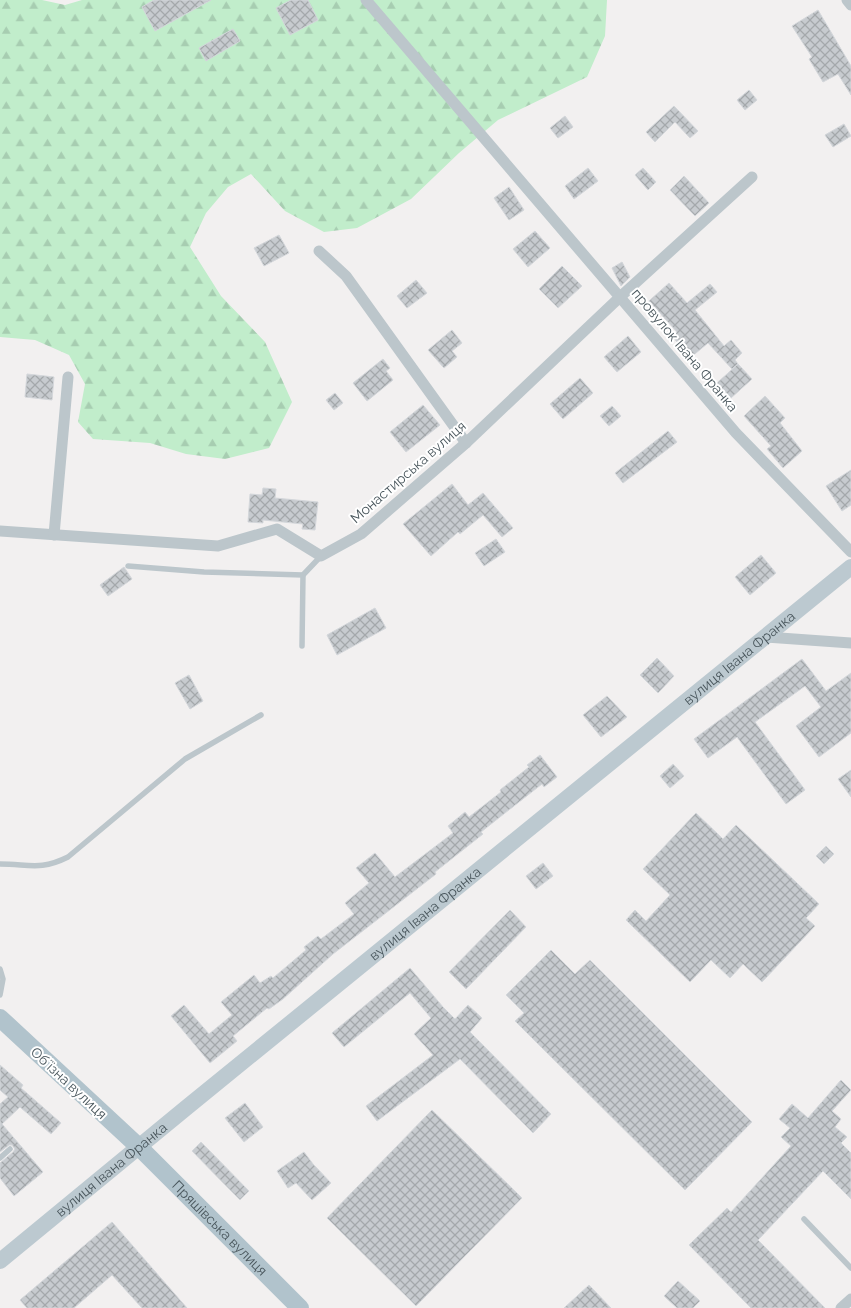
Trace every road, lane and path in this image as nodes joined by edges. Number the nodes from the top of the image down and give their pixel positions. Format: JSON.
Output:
{"nodes":[{"id":1,"x":366,"y":0,"type":"edge"},
{"id":2,"x":847,"y":0,"type":"edge"},
{"id":3,"x":851,"y":5,"type":"edge"},
{"id":4,"x":752,"y":177,"type":"dead end"},
{"id":5,"x":319,"y":251,"type":"dead end"},
{"id":6,"x":620,"y":297,"type":"junction"},
{"id":7,"x":68,"y":377,"type":"dead end"},
{"id":8,"x":466,"y":443,"type":"junction"},
{"id":9,"x":0,"y":532,"type":"edge"},
{"id":10,"x":54,"y":535,"type":"junction"},
{"id":11,"x":851,"y":552,"type":"edge"},
{"id":12,"x":321,"y":556,"type":"junction"},
{"id":13,"x":128,"y":566,"type":"dead end"},
{"id":14,"x":851,"y":567,"type":"edge"},
{"id":15,"x":303,"y":575,"type":"junction"},
{"id":16,"x":766,"y":637,"type":"junction"},
{"id":17,"x":851,"y":643,"type":"edge"},
{"id":18,"x":302,"y":646,"type":"dead end"},
{"id":19,"x":261,"y":714,"type":"dead end"},
{"id":20,"x":0,"y":864,"type":"edge"},
{"id":21,"x":0,"y":969,"type":"edge"},
{"id":22,"x":0,"y":995,"type":"edge"},
{"id":23,"x":0,"y":1018,"type":"edge"},
{"id":24,"x":138,"y":1147,"type":"junction"},
{"id":25,"x":10,"y":1149,"type":"dead end"},
{"id":26,"x":0,"y":1158,"type":"edge"},
{"id":27,"x":804,"y":1219,"type":"dead end"},
{"id":28,"x":2,"y":1255,"type":"edge"},
{"id":29,"x":851,"y":1268,"type":"edge"},
{"id":30,"x":851,"y":1299,"type":"edge"},
{"id":31,"x":300,"y":1308,"type":"edge"},
{"id":32,"x":842,"y":1308,"type":"edge"}],
"edges":[{"from":1,"to":6,"type":"street","name":"провулок Івана Франка"},
{"from":2,"to":3,"type":"street"},
{"from":4,"to":6,"type":"street","name":"Монастирська вулиця"},
{"from":5,"to":8,"type":"street"},
{"from":6,"to":8,"type":"street","name":"Монастирська вулиця"},
{"from":6,"to":11,"type":"street","name":"провулок Івана Франка"},
{"from":7,"to":10,"type":"street"},
{"from":8,"to":12,"type":"street","name":"Монастирська вулиця"},
{"from":9,"to":10,"type":"street"},
{"from":10,"to":12,"type":"street"},
{"from":12,"to":15,"type":"lane"},
{"from":13,"to":15,"type":"lane"},
{"from":14,"to":16,"type":"street","name":"вулиця Івана Франка"},
{"from":15,"to":18,"type":"lane"},
{"from":16,"to":17,"type":"street"},
{"from":16,"to":24,"type":"street","name":"вулиця Івана Франка"},
{"from":19,"to":20,"type":"lane"},
{"from":21,"to":22,"type":"lane"},
{"from":23,"to":24,"type":"main road","name":"Обʼїзна вулиця"},
{"from":24,"to":28,"type":"street","name":"вулиця Івана Франка"},
{"from":24,"to":31,"type":"main road","name":"Пряшівська вулиця"},
{"from":25,"to":26,"type":"lane"},
{"from":27,"to":29,"type":"lane"},
{"from":30,"to":32,"type":"street"}]}
